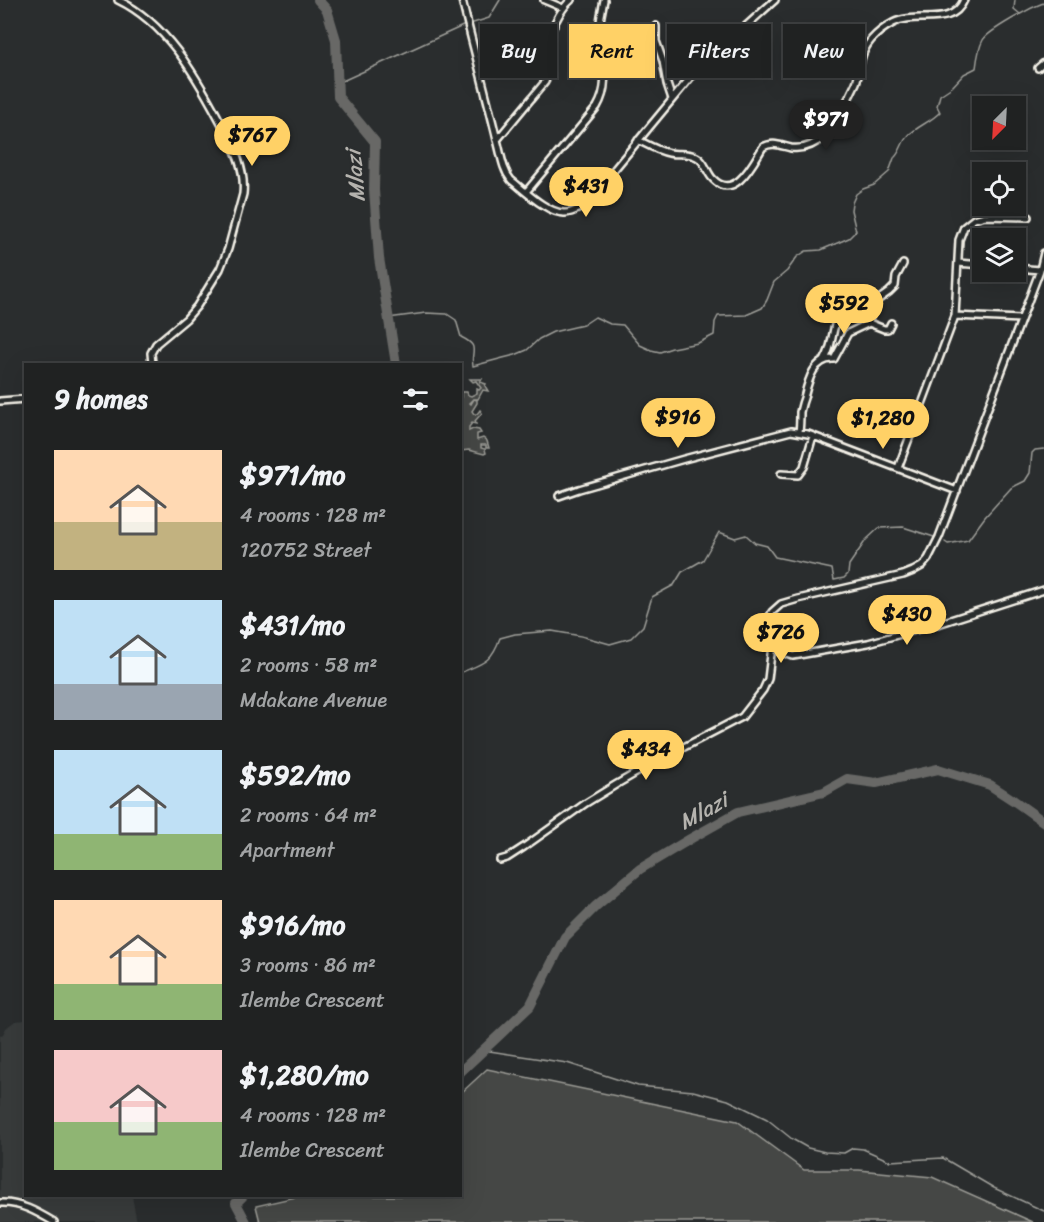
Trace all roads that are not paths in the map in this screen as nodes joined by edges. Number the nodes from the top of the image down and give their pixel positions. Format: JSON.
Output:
{"nodes":[{"id":1,"x":118,"y":0,"type":"edge"},
{"id":2,"x":462,"y":0,"type":"edge"},
{"id":3,"x":544,"y":0,"type":"edge"},
{"id":4,"x":571,"y":0,"type":"edge"},
{"id":5,"x":604,"y":0,"type":"edge"},
{"id":6,"x":775,"y":0,"type":"edge"},
{"id":7,"x":964,"y":0,"type":"edge"},
{"id":8,"x":563,"y":8,"type":"junction"},
{"id":9,"x":656,"y":26,"type":"dead end"},
{"id":10,"x":1044,"y":63,"type":"edge"},
{"id":11,"x":1038,"y":68,"type":"dead end"},
{"id":12,"x":672,"y":99,"type":"junction"},
{"id":13,"x":497,"y":140,"type":"junction"},
{"id":14,"x":639,"y":140,"type":"junction"},
{"id":15,"x":526,"y":192,"type":"junction"},
{"id":16,"x":1028,"y":217,"type":"dead end"},
{"id":17,"x":1044,"y":253,"type":"edge"},
{"id":18,"x":958,"y":263,"type":"junction"},
{"id":19,"x":903,"y":264,"type":"dead end"},
{"id":20,"x":972,"y":264,"type":"edge"},
{"id":21,"x":1026,"y":269,"type":"edge"},
{"id":22,"x":1040,"y":270,"type":"junction"},
{"id":23,"x":849,"y":299,"type":"dead end"},
{"id":24,"x":955,"y":316,"type":"junction"},
{"id":25,"x":1021,"y":319,"type":"junction"},
{"id":26,"x":869,"y":323,"type":"junction"},
{"id":27,"x":891,"y":323,"type":"dead end"},
{"id":28,"x":825,"y":360,"type":"junction"},
{"id":29,"x":152,"y":363,"type":"edge"},
{"id":30,"x":24,"y":399,"type":"edge"},
{"id":31,"x":0,"y":401,"type":"edge"},
{"id":32,"x":799,"y":432,"type":"junction"},
{"id":33,"x":813,"y":436,"type":"junction"},
{"id":34,"x":898,"y":468,"type":"junction"},
{"id":35,"x":781,"y":474,"type":"dead end"},
{"id":36,"x":957,"y":491,"type":"junction"},
{"id":37,"x":559,"y":496,"type":"dead end"},
{"id":38,"x":1044,"y":590,"type":"edge"},
{"id":39,"x":772,"y":646,"type":"junction"},
{"id":40,"x":500,"y":860,"type":"dead end"},
{"id":41,"x":0,"y":1203,"type":"edge"},
{"id":42,"x":54,"y":1222,"type":"edge"}],
"edges":[{"from":1,"to":29,"type":"street"},
{"from":2,"to":13,"type":"street"},
{"from":3,"to":8,"type":"street"},
{"from":4,"to":8,"type":"street"},
{"from":5,"to":15,"type":"street"},
{"from":6,"to":12,"type":"street"},
{"from":7,"to":14,"type":"street"},
{"from":8,"to":13,"type":"street"},
{"from":9,"to":12,"type":"street"},
{"from":10,"to":11,"type":"street"},
{"from":12,"to":14,"type":"street"},
{"from":13,"to":15,"type":"street"},
{"from":14,"to":15,"type":"street"},
{"from":16,"to":18,"type":"street"},
{"from":17,"to":22,"type":"street"},
{"from":18,"to":20,"type":"street"},
{"from":18,"to":24,"type":"street"},
{"from":19,"to":26,"type":"street"},
{"from":21,"to":22,"type":"street"},
{"from":22,"to":25,"type":"street"},
{"from":23,"to":28,"type":"street"},
{"from":24,"to":25,"type":"street"},
{"from":24,"to":34,"type":"street"},
{"from":25,"to":36,"type":"street"},
{"from":26,"to":27,"type":"street"},
{"from":26,"to":28,"type":"street"},
{"from":28,"to":32,"type":"street"},
{"from":30,"to":31,"type":"street"},
{"from":32,"to":33,"type":"street"},
{"from":32,"to":37,"type":"street"},
{"from":33,"to":34,"type":"street"},
{"from":33,"to":35,"type":"street"},
{"from":34,"to":36,"type":"street"},
{"from":36,"to":39,"type":"street"},
{"from":38,"to":39,"type":"street"},
{"from":39,"to":40,"type":"street"},
{"from":41,"to":42,"type":"street"}]}
